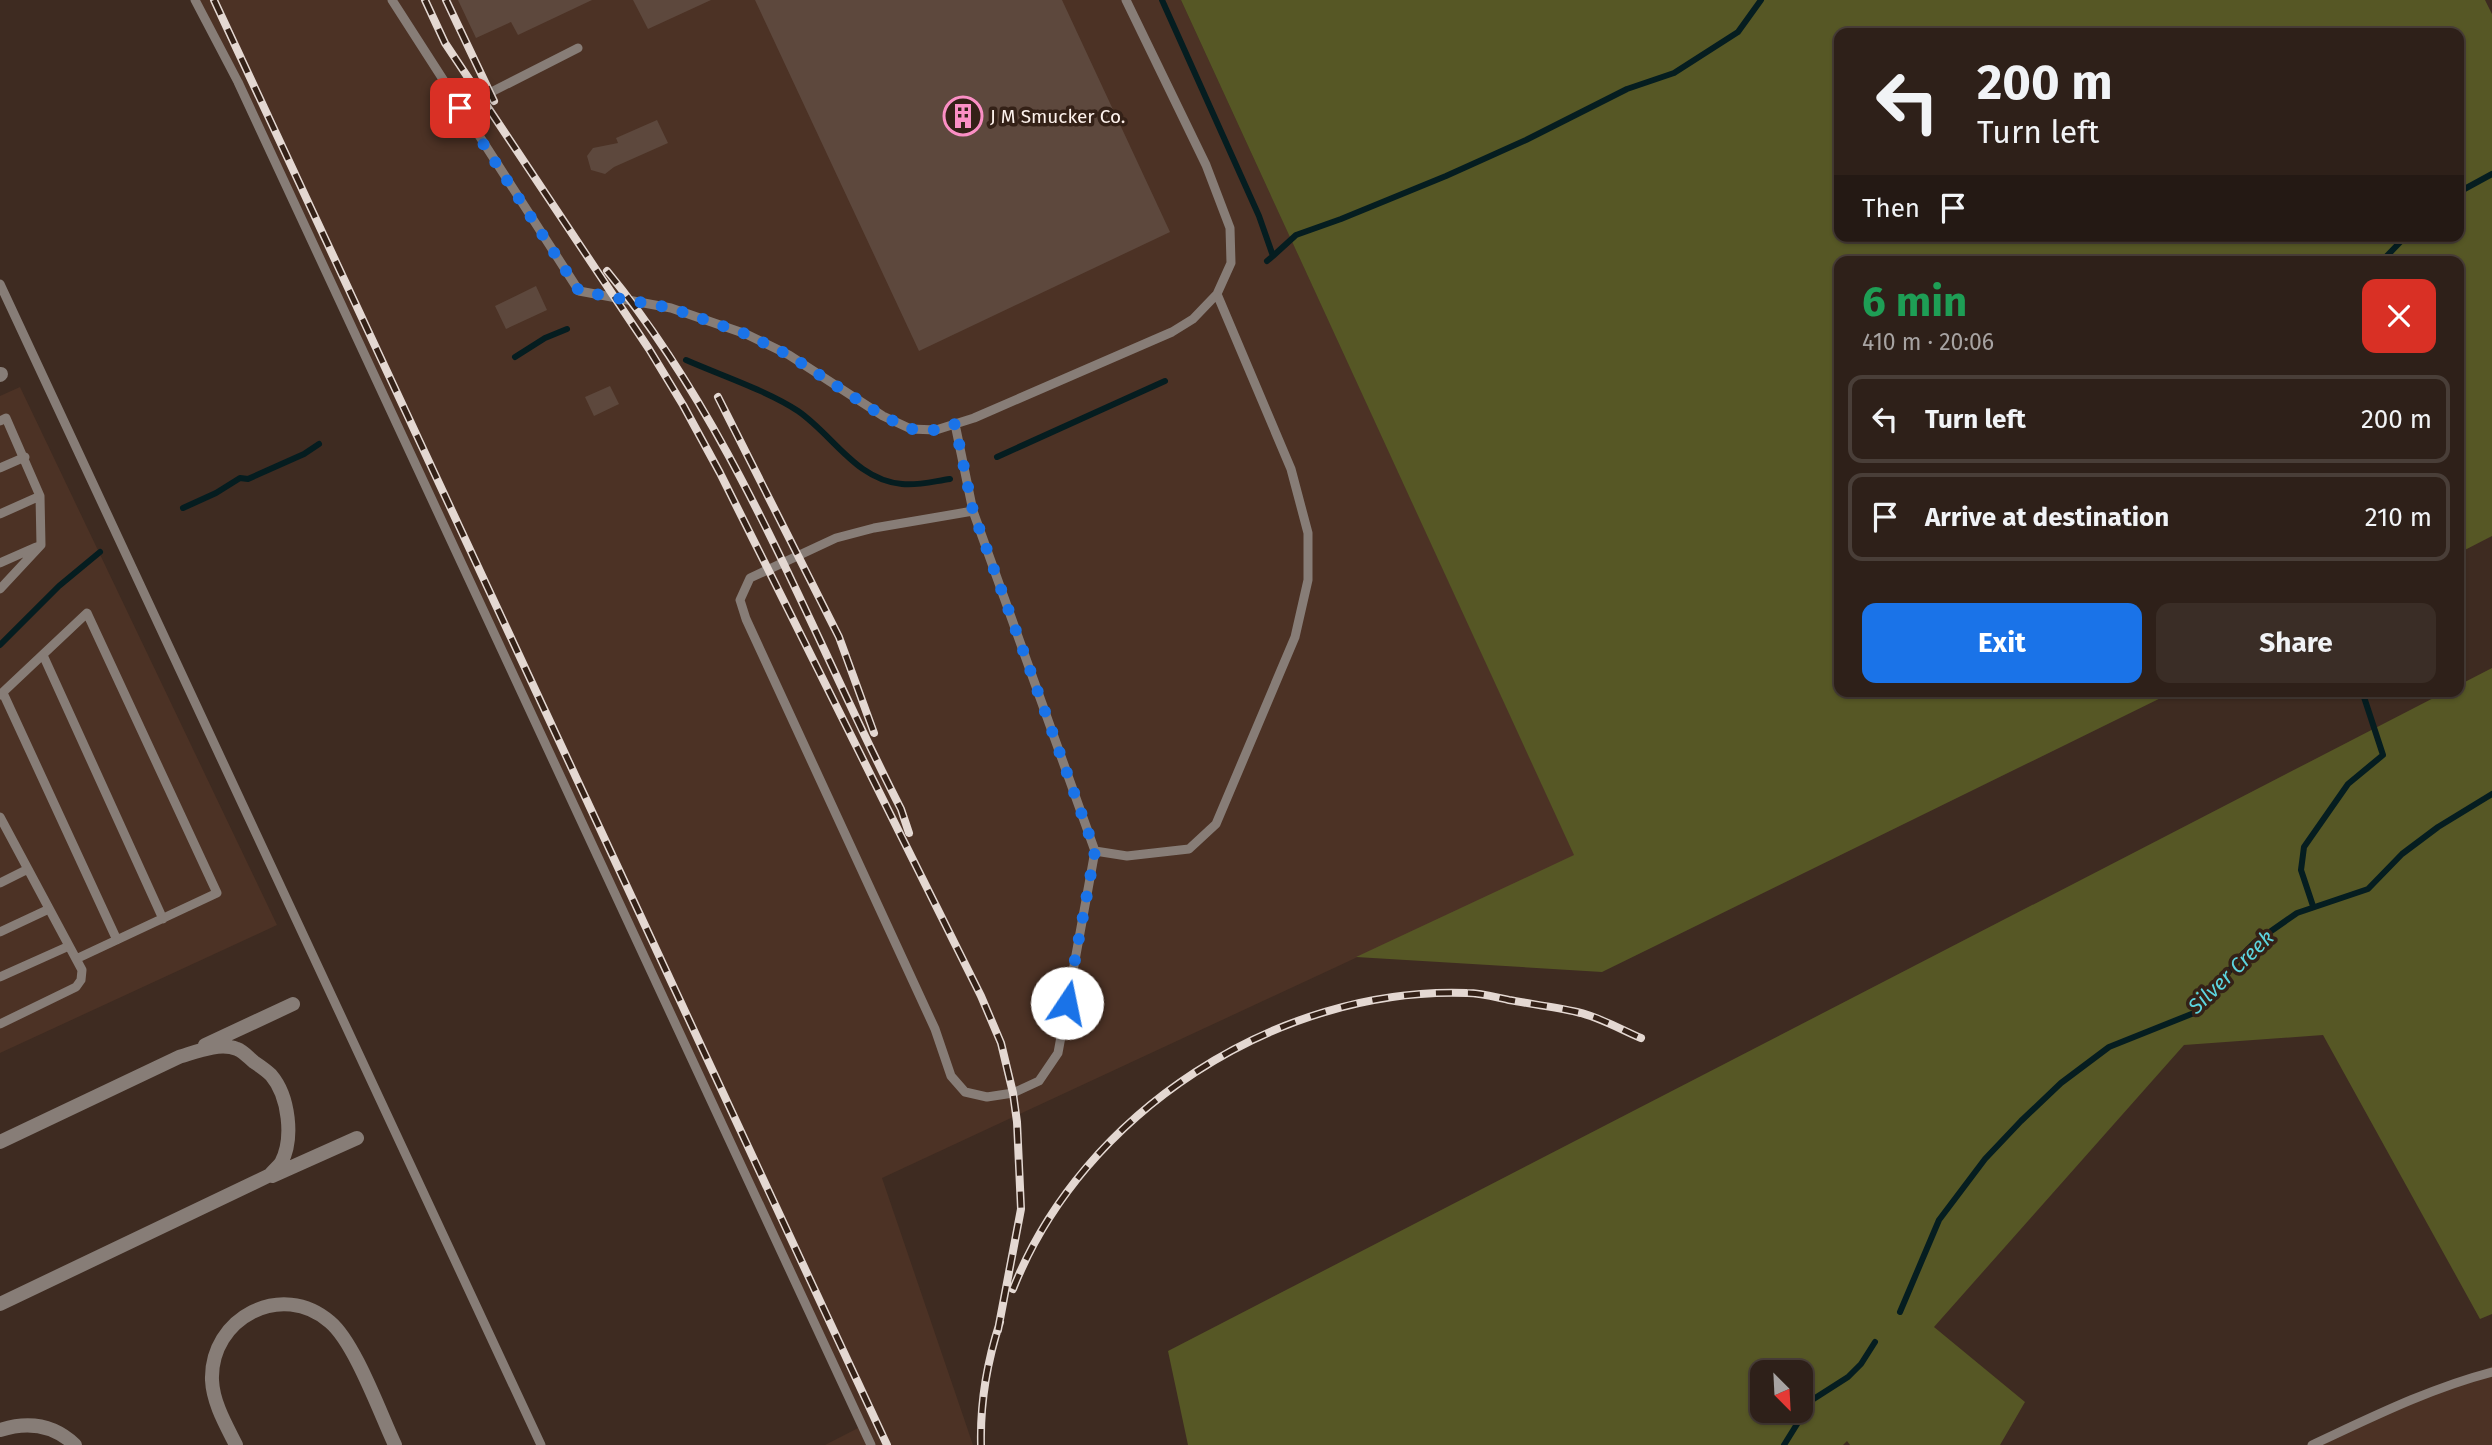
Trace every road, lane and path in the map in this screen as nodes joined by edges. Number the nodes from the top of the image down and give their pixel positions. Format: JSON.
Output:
{"nodes":[{"id":1,"x":195,"y":0,"type":"edge"},
{"id":2,"x":392,"y":0,"type":"edge"},
{"id":3,"x":1126,"y":0,"type":"edge"},
{"id":4,"x":578,"y":48,"type":"dead end"},
{"id":5,"x":460,"y":108,"type":"junction"},
{"id":6,"x":0,"y":284,"type":"edge"},
{"id":7,"x":1217,"y":294,"type":"junction"},
{"id":8,"x":0,"y":421,"type":"edge"},
{"id":9,"x":955,"y":424,"type":"junction"},
{"id":10,"x":24,"y":457,"type":"junction"},
{"id":11,"x":0,"y":468,"type":"edge"},
{"id":12,"x":40,"y":496,"type":"junction"},
{"id":13,"x":973,"y":511,"type":"junction"},
{"id":14,"x":0,"y":514,"type":"edge"},
{"id":15,"x":41,"y":545,"type":"junction"},
{"id":16,"x":0,"y":563,"type":"edge"},
{"id":17,"x":0,"y":589,"type":"edge"},
{"id":18,"x":43,"y":655,"type":"junction"},
{"id":19,"x":1,"y":694,"type":"edge"},
{"id":20,"x":1,"y":823,"type":"edge"},
{"id":21,"x":1095,"y":851,"type":"junction"},
{"id":22,"x":28,"y":869,"type":"junction"},
{"id":23,"x":0,"y":883,"type":"edge"},
{"id":24,"x":49,"y":909,"type":"junction"},
{"id":25,"x":163,"y":919,"type":"junction"},
{"id":26,"x":0,"y":932,"type":"edge"},
{"id":27,"x":117,"y":940,"type":"junction"},
{"id":28,"x":69,"y":946,"type":"junction"},
{"id":29,"x":76,"y":959,"type":"junction"},
{"id":30,"x":0,"y":977,"type":"edge"},
{"id":31,"x":293,"y":1004,"type":"dead end"},
{"id":32,"x":0,"y":1024,"type":"edge"},
{"id":33,"x":179,"y":1057,"type":"junction"},
{"id":34,"x":357,"y":1138,"type":"dead end"},
{"id":35,"x":0,"y":1142,"type":"edge"},
{"id":36,"x":254,"y":1184,"type":"junction"},
{"id":37,"x":0,"y":1304,"type":"edge"},
{"id":38,"x":2492,"y":1371,"type":"edge"},
{"id":39,"x":0,"y":1430,"type":"edge"},
{"id":40,"x":75,"y":1445,"type":"edge"},
{"id":41,"x":236,"y":1445,"type":"edge"},
{"id":42,"x":395,"y":1445,"type":"edge"},
{"id":43,"x":541,"y":1445,"type":"edge"},
{"id":44,"x":871,"y":1445,"type":"edge"},
{"id":45,"x":2312,"y":1445,"type":"edge"}],
"edges":[{"from":1,"to":44,"type":"lane"},
{"from":2,"to":5,"type":"lane"},
{"from":3,"to":7,"type":"lane"},
{"from":4,"to":5,"type":"lane"},
{"from":5,"to":9,"type":"lane"},
{"from":6,"to":43,"type":"lane"},
{"from":7,"to":9,"type":"lane"},
{"from":7,"to":21,"type":"lane"},
{"from":8,"to":10,"type":"lane"},
{"from":9,"to":13,"type":"lane"},
{"from":10,"to":11,"type":"lane"},
{"from":10,"to":12,"type":"lane"},
{"from":12,"to":14,"type":"lane"},
{"from":12,"to":15,"type":"lane"},
{"from":13,"to":21,"type":"lane"},
{"from":13,"to":21,"type":"lane"},
{"from":15,"to":16,"type":"lane"},
{"from":15,"to":17,"type":"lane"},
{"from":18,"to":19,"type":"lane"},
{"from":18,"to":25,"type":"lane"},
{"from":18,"to":25,"type":"lane"},
{"from":19,"to":27,"type":"lane"},
{"from":20,"to":22,"type":"lane"},
{"from":22,"to":23,"type":"lane"},
{"from":22,"to":24,"type":"lane"},
{"from":24,"to":26,"type":"lane"},
{"from":24,"to":28,"type":"lane"},
{"from":25,"to":27,"type":"lane"},
{"from":27,"to":29,"type":"lane"},
{"from":28,"to":29,"type":"lane"},
{"from":28,"to":30,"type":"lane"},
{"from":29,"to":32,"type":"lane"},
{"from":31,"to":33,"type":"street"},
{"from":33,"to":35,"type":"street"},
{"from":33,"to":36,"type":"street"},
{"from":34,"to":36,"type":"street"},
{"from":36,"to":37,"type":"street"},
{"from":38,"to":45,"type":"lane"},
{"from":39,"to":40,"type":"street"},
{"from":41,"to":42,"type":"street"}]}
